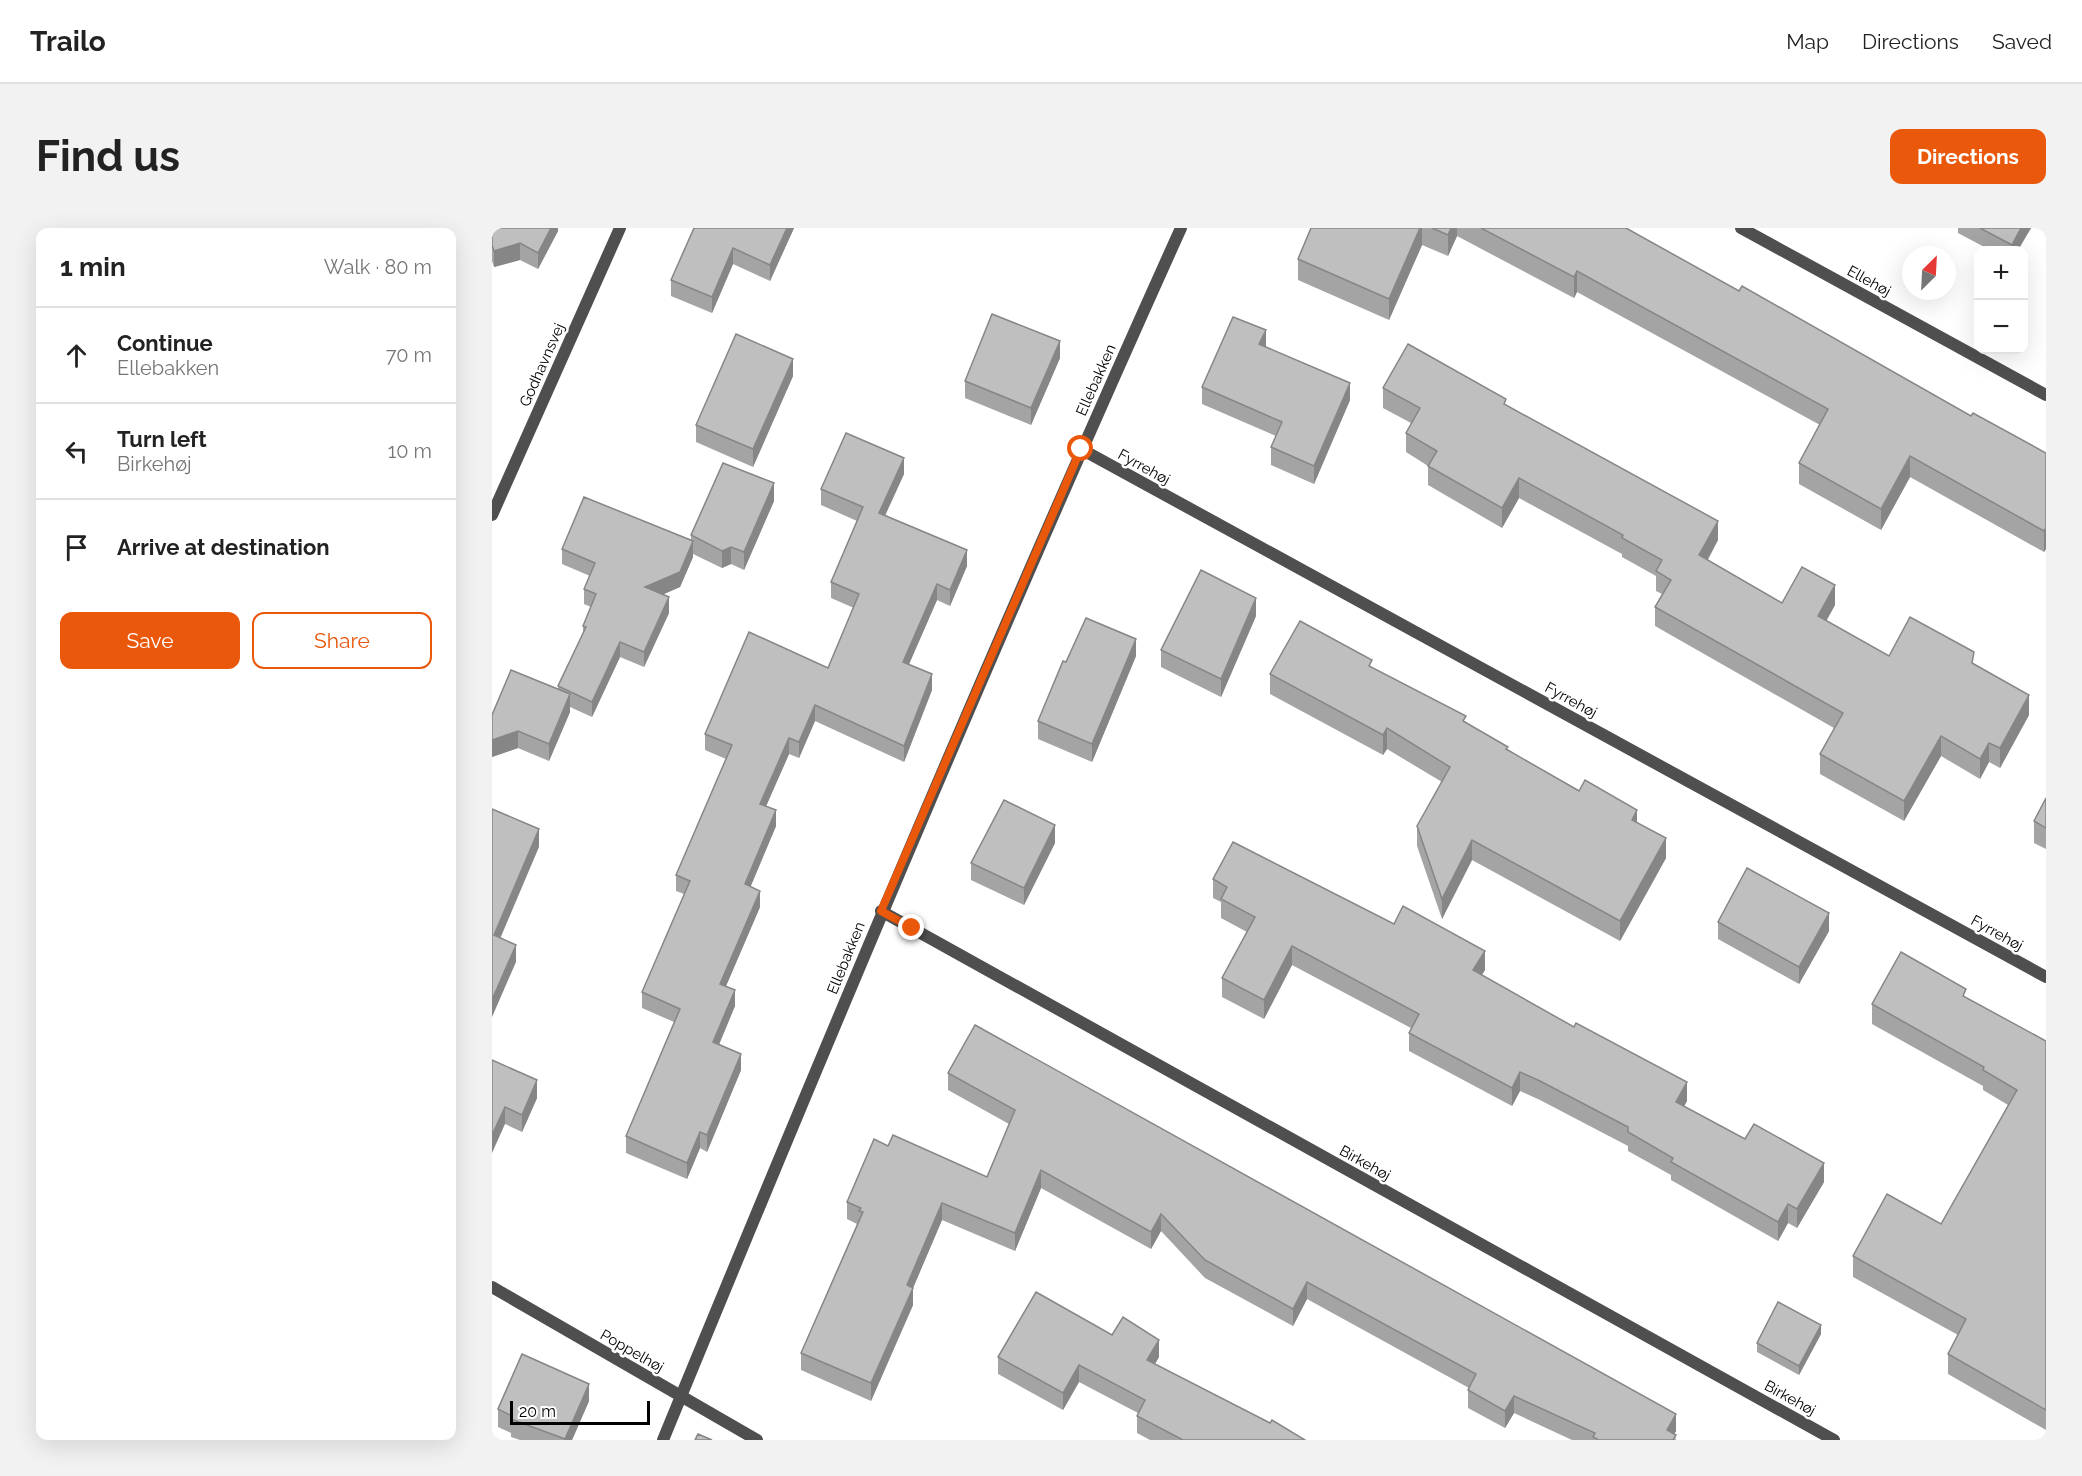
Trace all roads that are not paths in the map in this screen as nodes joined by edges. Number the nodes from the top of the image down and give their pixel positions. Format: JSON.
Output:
{"nodes":[{"id":1,"x":620,"y":228,"type":"edge"},
{"id":2,"x":1181,"y":228,"type":"edge"},
{"id":3,"x":1741,"y":228,"type":"edge"},
{"id":4,"x":2046,"y":395,"type":"edge"},
{"id":5,"x":1081,"y":449,"type":"junction"},
{"id":6,"x":492,"y":515,"type":"edge"},
{"id":7,"x":881,"y":911,"type":"junction"},
{"id":8,"x":2046,"y":977,"type":"edge"},
{"id":9,"x":492,"y":1287,"type":"edge"},
{"id":10,"x":681,"y":1397,"type":"junction"},
{"id":11,"x":663,"y":1440,"type":"edge"},
{"id":12,"x":757,"y":1440,"type":"edge"},
{"id":13,"x":1834,"y":1440,"type":"edge"}],
"edges":[{"from":1,"to":6,"type":"street","name":"Godhavnsvej"},
{"from":2,"to":5,"type":"street","name":"Ellebakken"},
{"from":3,"to":4,"type":"street","name":"Ellehøj"},
{"from":5,"to":7,"type":"street","name":"Ellebakken"},
{"from":5,"to":8,"type":"street","name":"Fyrrehøj"},
{"from":7,"to":10,"type":"street","name":"Ellebakken"},
{"from":7,"to":13,"type":"street","name":"Birkehøj"},
{"from":9,"to":10,"type":"street","name":"Poppelhøj"},
{"from":10,"to":11,"type":"street","name":"Ellebakken"},
{"from":10,"to":12,"type":"street","name":"Poppelhøj"}]}
